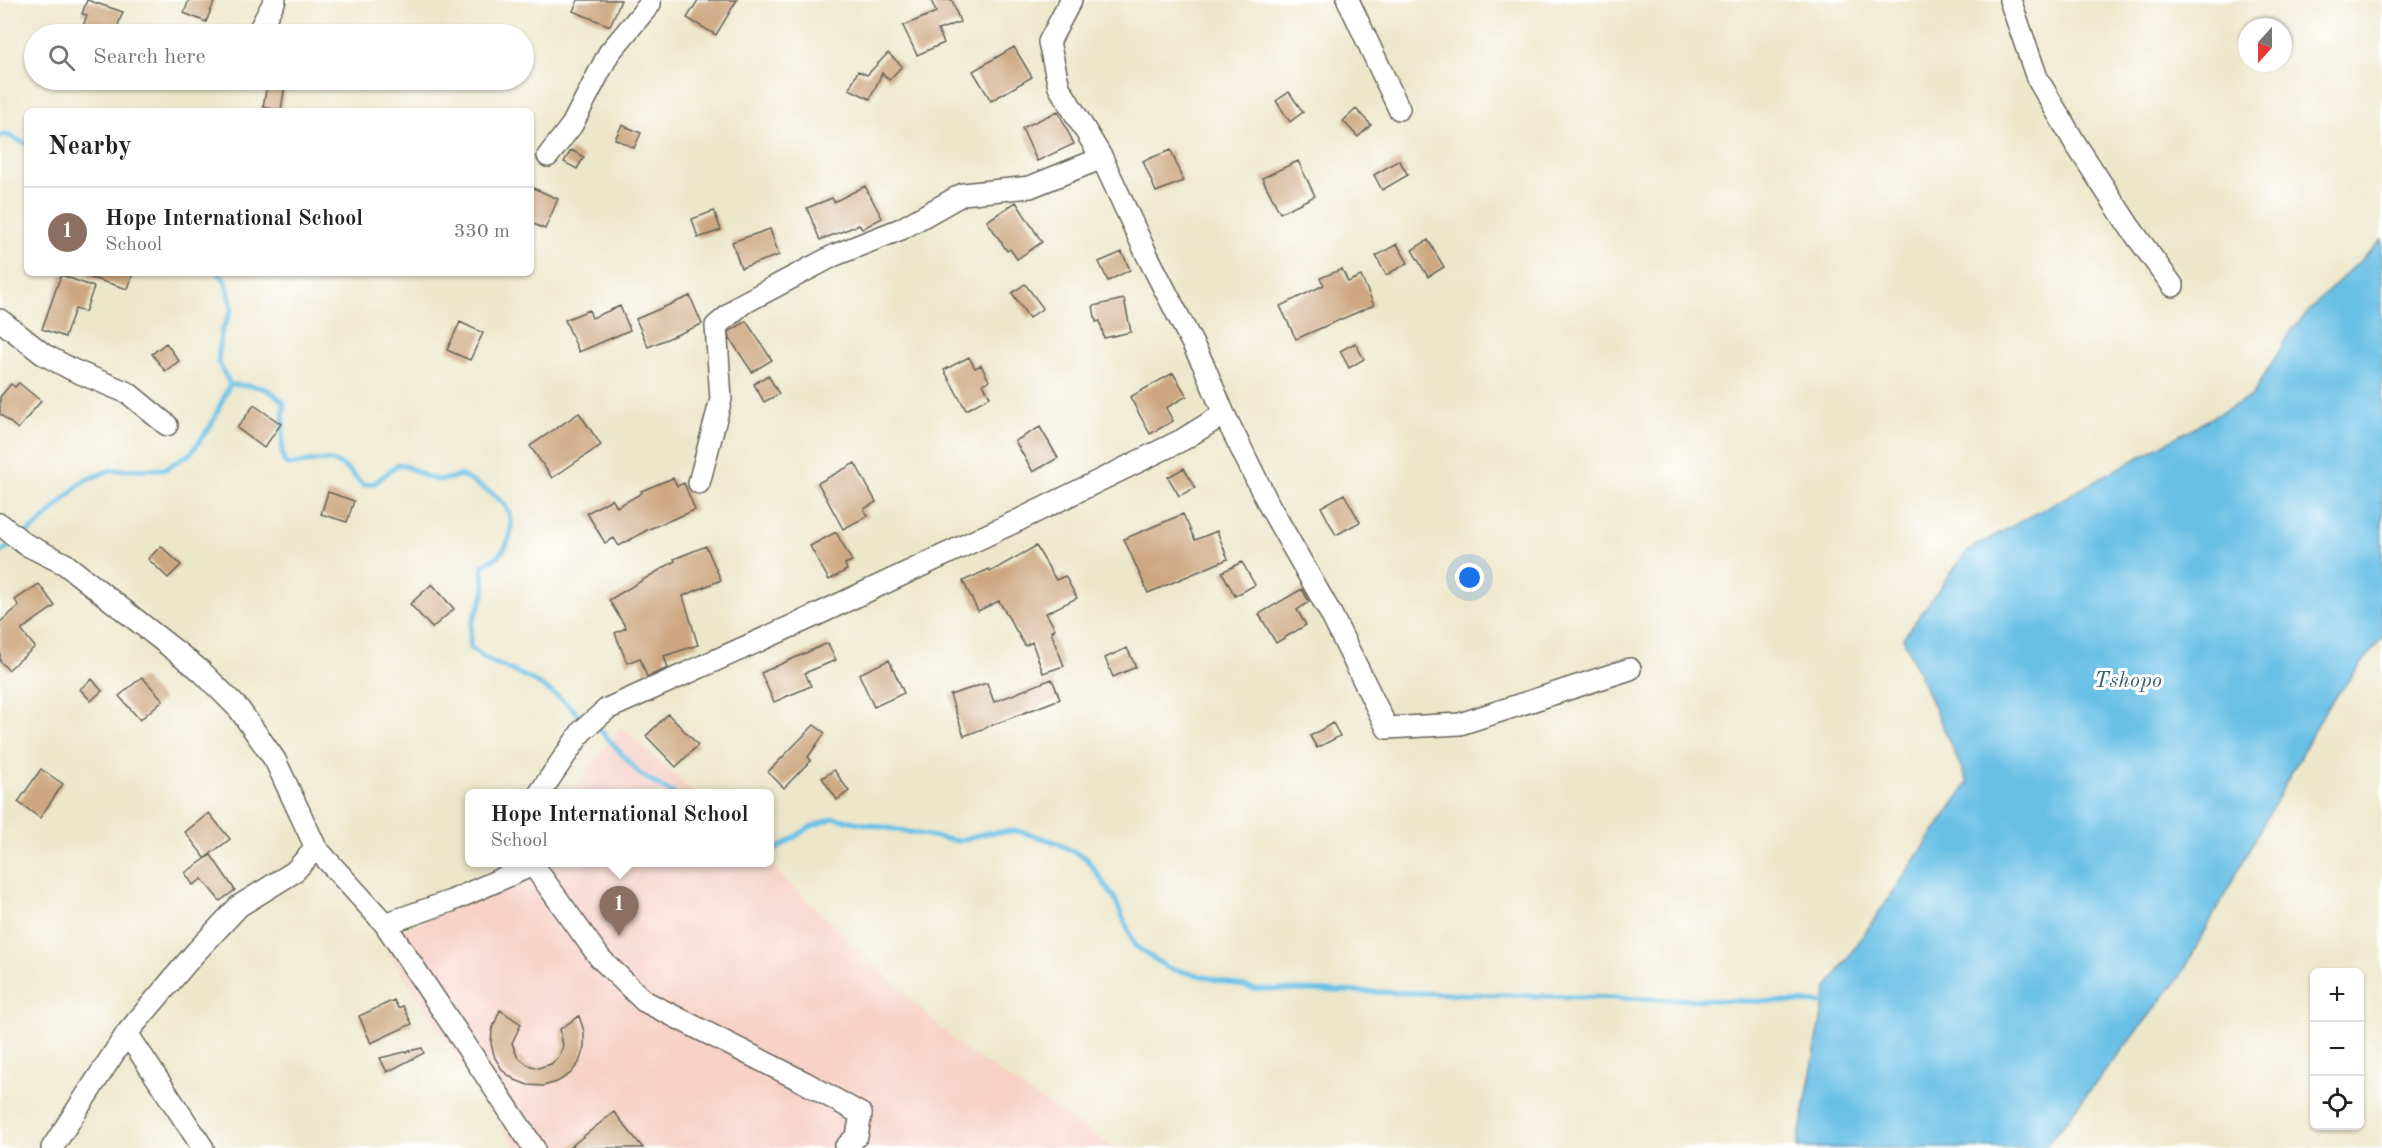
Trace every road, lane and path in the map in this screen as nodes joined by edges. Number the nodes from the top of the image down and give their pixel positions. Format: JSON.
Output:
{"nodes":[{"id":1,"x":275,"y":0,"type":"edge"},
{"id":2,"x":650,"y":0,"type":"edge"},
{"id":3,"x":1071,"y":0,"type":"edge"},
{"id":4,"x":1348,"y":0,"type":"edge"},
{"id":5,"x":2010,"y":0,"type":"edge"},
{"id":6,"x":262,"y":24,"type":"edge"},
{"id":7,"x":1399,"y":109,"type":"dead end"},
{"id":8,"x":548,"y":156,"type":"dead end"},
{"id":9,"x":1102,"y":158,"type":"junction"},
{"id":10,"x":2173,"y":286,"type":"dead end"},
{"id":11,"x":0,"y":320,"type":"edge"},
{"id":12,"x":1224,"y":414,"type":"junction"},
{"id":13,"x":167,"y":425,"type":"dead end"},
{"id":14,"x":699,"y":483,"type":"dead end"},
{"id":15,"x":13,"y":534,"type":"edge"},
{"id":16,"x":1630,"y":669,"type":"dead end"},
{"id":17,"x":543,"y":789,"type":"edge"},
{"id":18,"x":316,"y":848,"type":"junction"},
{"id":19,"x":526,"y":867,"type":"edge"},
{"id":20,"x":535,"y":867,"type":"edge"},
{"id":21,"x":385,"y":924,"type":"junction"},
{"id":22,"x":127,"y":1033,"type":"junction"},
{"id":23,"x":52,"y":1148,"type":"edge"},
{"id":24,"x":203,"y":1148,"type":"edge"},
{"id":25,"x":534,"y":1148,"type":"edge"},
{"id":26,"x":845,"y":1148,"type":"edge"}],
"edges":[{"from":1,"to":6,"type":"street"},
{"from":2,"to":8,"type":"street"},
{"from":3,"to":9,"type":"street"},
{"from":4,"to":7,"type":"street"},
{"from":5,"to":10,"type":"street"},
{"from":9,"to":12,"type":"street"},
{"from":9,"to":14,"type":"street"},
{"from":11,"to":13,"type":"street"},
{"from":12,"to":16,"type":"street"},
{"from":12,"to":17,"type":"street"},
{"from":15,"to":18,"type":"street"},
{"from":18,"to":21,"type":"street"},
{"from":18,"to":22,"type":"street"},
{"from":19,"to":21,"type":"street"},
{"from":20,"to":26,"type":"street"},
{"from":21,"to":25,"type":"street"},
{"from":22,"to":23,"type":"street"},
{"from":22,"to":24,"type":"street"}]}
